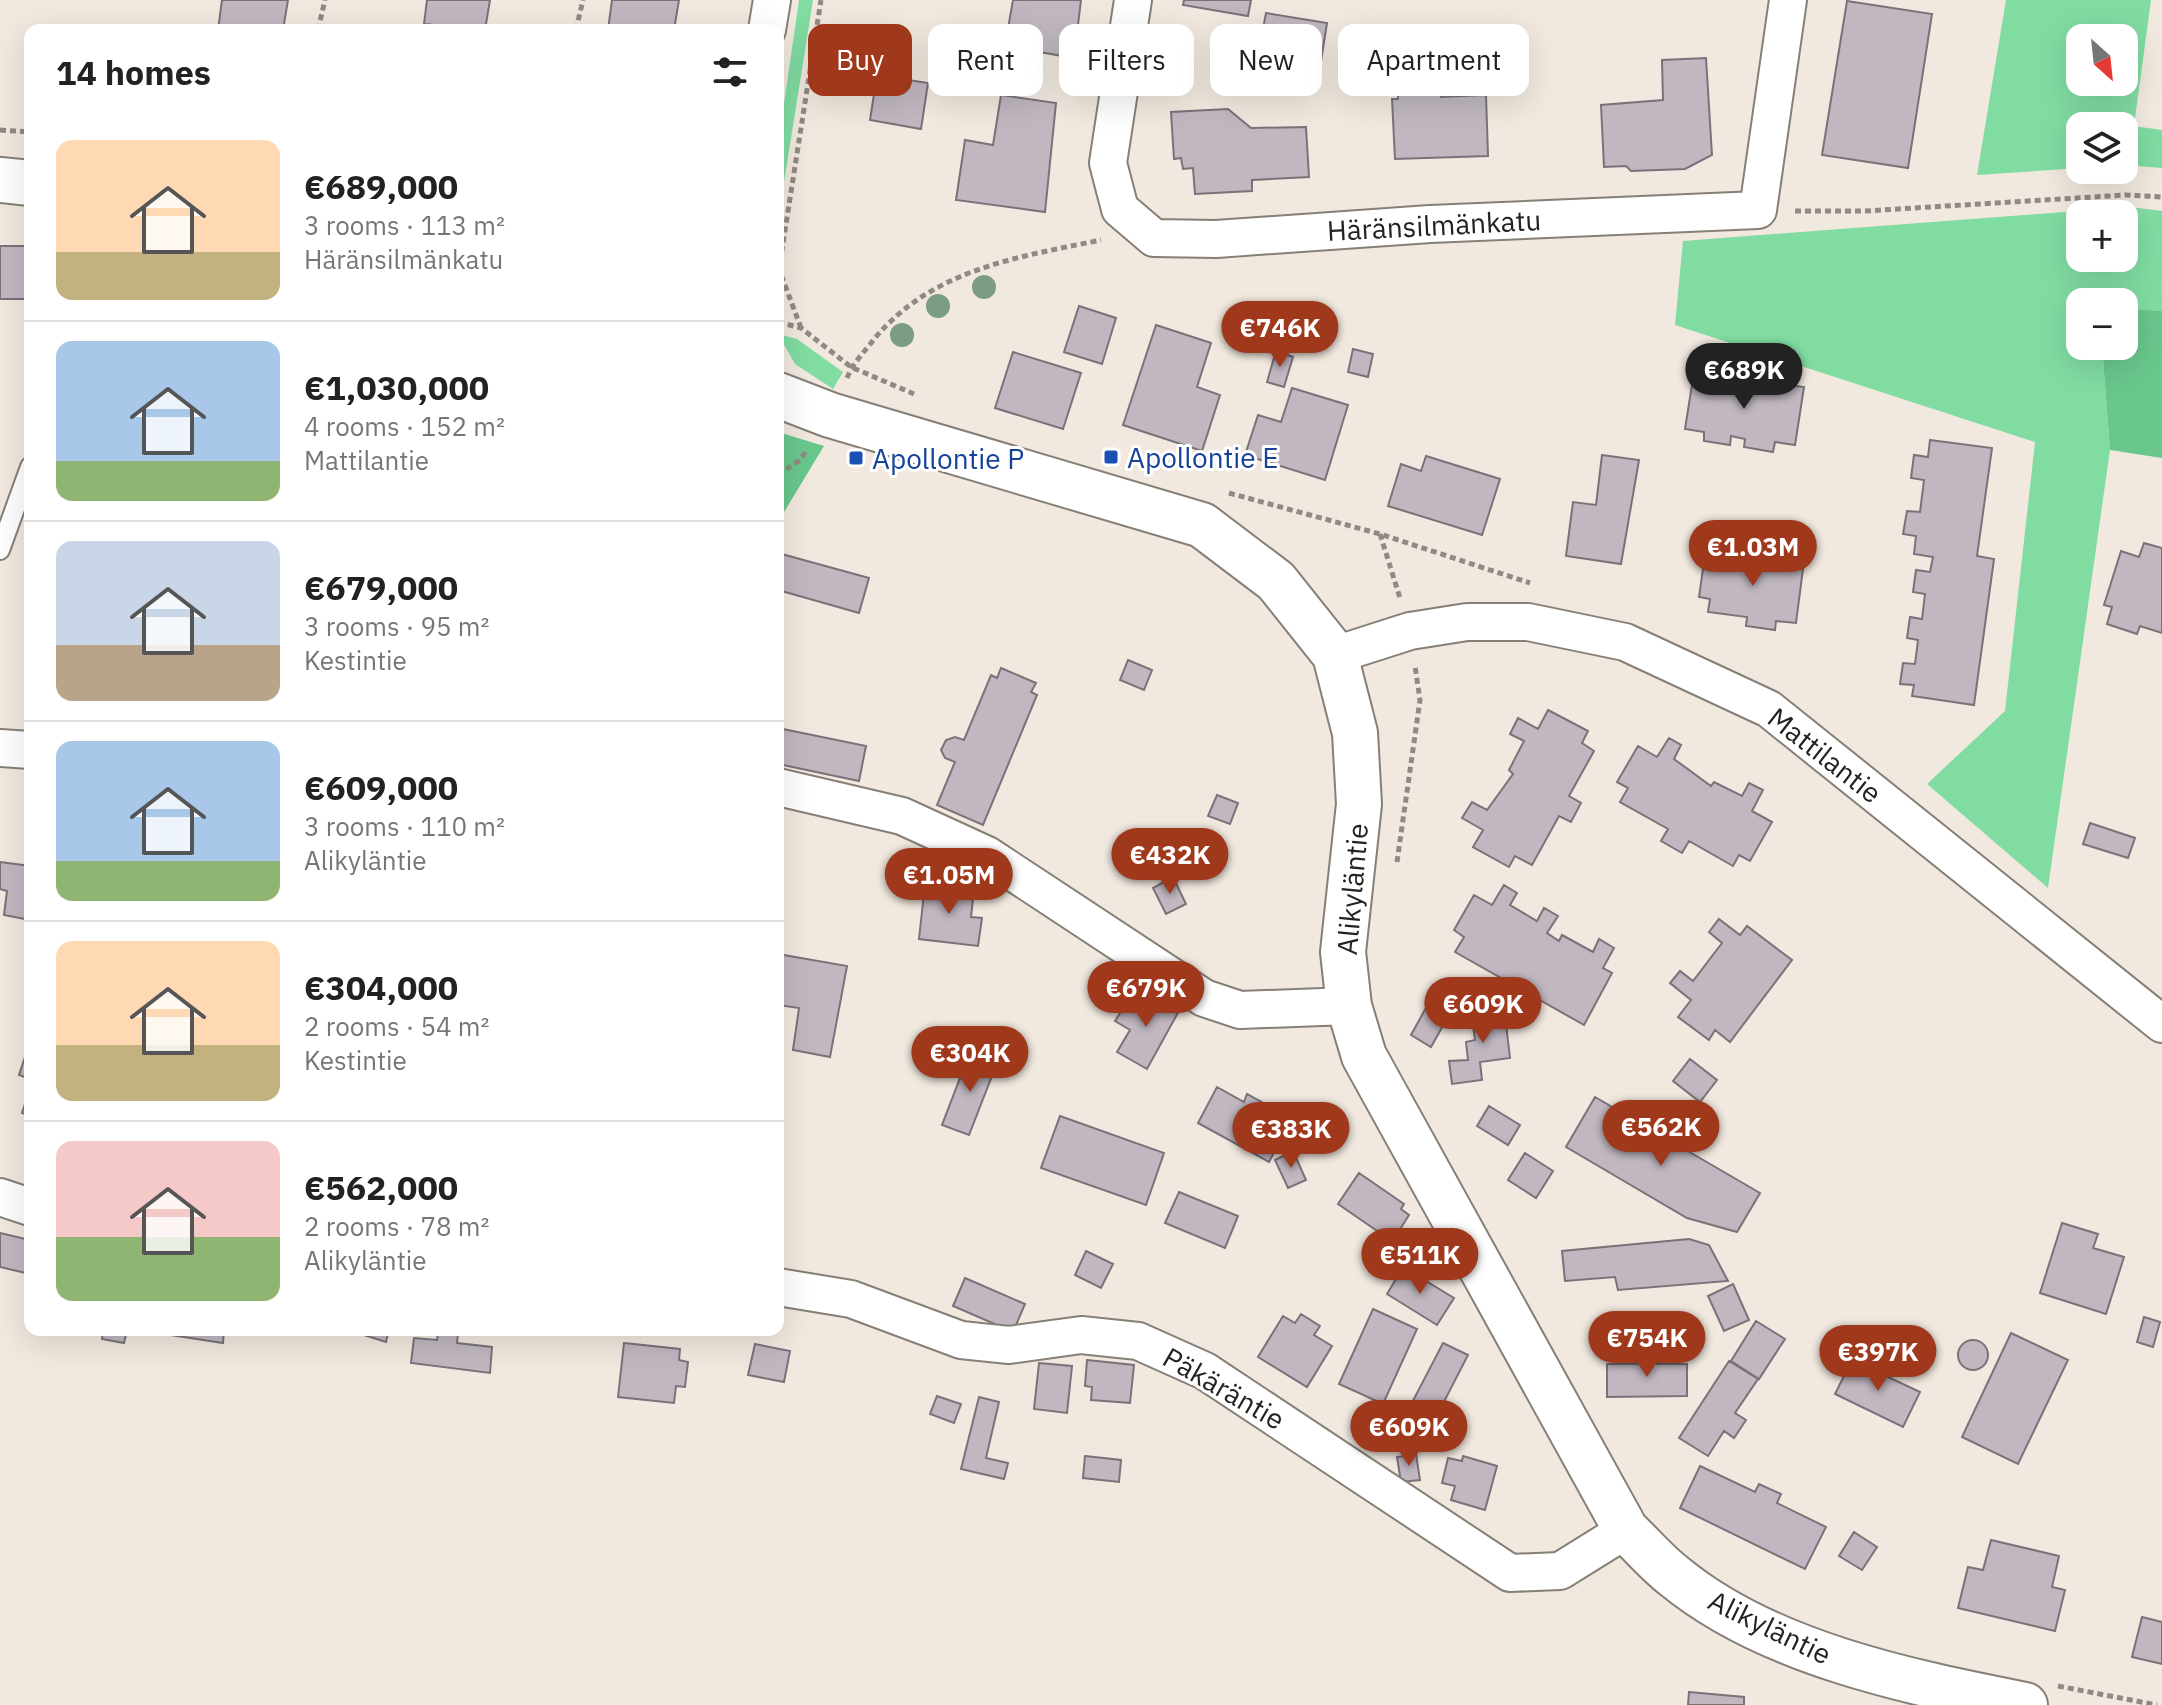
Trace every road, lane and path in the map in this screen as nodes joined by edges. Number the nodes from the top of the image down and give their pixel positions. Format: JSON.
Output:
{"nodes":[{"id":1,"x":325,"y":0,"type":"edge"},
{"id":2,"x":583,"y":0,"type":"edge"},
{"id":3,"x":772,"y":0,"type":"edge"},
{"id":4,"x":821,"y":0,"type":"edge"},
{"id":5,"x":1133,"y":0,"type":"edge"},
{"id":6,"x":1788,"y":0,"type":"edge"},
{"id":7,"x":319,"y":24,"type":"edge"},
{"id":8,"x":577,"y":24,"type":"edge"},
{"id":9,"x":768,"y":24,"type":"edge"},
{"id":10,"x":0,"y":130,"type":"edge"},
{"id":11,"x":24,"y":132,"type":"edge"},
{"id":12,"x":0,"y":180,"type":"edge"},
{"id":13,"x":24,"y":182,"type":"edge"},
{"id":14,"x":2162,"y":197,"type":"edge"},
{"id":15,"x":1758,"y":210,"type":"junction"},
{"id":16,"x":1145,"y":230,"type":"junction"},
{"id":17,"x":784,"y":237,"type":"edge"},
{"id":18,"x":784,"y":282,"type":"edge"},
{"id":19,"x":801,"y":328,"type":"dead end"},
{"id":20,"x":784,"y":397,"type":"edge"},
{"id":21,"x":830,"y":415,"type":"junction"},
{"id":22,"x":784,"y":471,"type":"edge"},
{"id":23,"x":24,"y":484,"type":"edge"},
{"id":24,"x":1380,"y":534,"type":"dead end"},
{"id":25,"x":0,"y":550,"type":"edge"},
{"id":26,"x":1410,"y":631,"type":"junction"},
{"id":27,"x":1335,"y":655,"type":"junction"},
{"id":28,"x":0,"y":748,"type":"edge"},
{"id":29,"x":24,"y":750,"type":"edge"},
{"id":30,"x":784,"y":788,"type":"edge"},
{"id":31,"x":1396,"y":874,"type":"dead end"},
{"id":32,"x":1349,"y":1006,"type":"junction"},
{"id":33,"x":2162,"y":1023,"type":"edge"},
{"id":34,"x":0,"y":1197,"type":"edge"},
{"id":35,"x":24,"y":1205,"type":"edge"},
{"id":36,"x":784,"y":1288,"type":"edge"},
{"id":37,"x":1626,"y":1530,"type":"junction"},
{"id":38,"x":2041,"y":1695,"type":"edge"},
{"id":39,"x":2157,"y":1705,"type":"edge"}],
"edges":[{"from":1,"to":7,"type":"path"},
{"from":2,"to":8,"type":"path"},
{"from":3,"to":9,"type":"street"},
{"from":4,"to":17,"type":"path"},
{"from":5,"to":16,"type":"street"},
{"from":6,"to":15,"type":"street"},
{"from":10,"to":11,"type":"path"},
{"from":12,"to":13,"type":"street"},
{"from":14,"to":15,"type":"path"},
{"from":15,"to":16,"type":"street","name":"Häränsilmänkatu"},
{"from":16,"to":21,"type":"path"},
{"from":18,"to":19,"type":"path"},
{"from":20,"to":21,"type":"street","name":"Alikyläntie"},
{"from":21,"to":22,"type":"path"},
{"from":21,"to":27,"type":"street","name":"Alikyläntie"},
{"from":23,"to":25,"type":"lane"},
{"from":24,"to":26,"type":"path"},
{"from":26,"to":27,"type":"street","name":"Mattilantie"},
{"from":26,"to":31,"type":"path"},
{"from":26,"to":33,"type":"street","name":"Mattilantie"},
{"from":27,"to":32,"type":"street","name":"Alikyläntie"},
{"from":28,"to":29,"type":"street"},
{"from":30,"to":32,"type":"street"},
{"from":32,"to":37,"type":"street","name":"Alikyläntie"},
{"from":34,"to":35,"type":"street"},
{"from":36,"to":37,"type":"street","name":"Päkäräntie"},
{"from":37,"to":38,"type":"street","name":"Alikyläntie"},
{"from":38,"to":39,"type":"path"}]}
